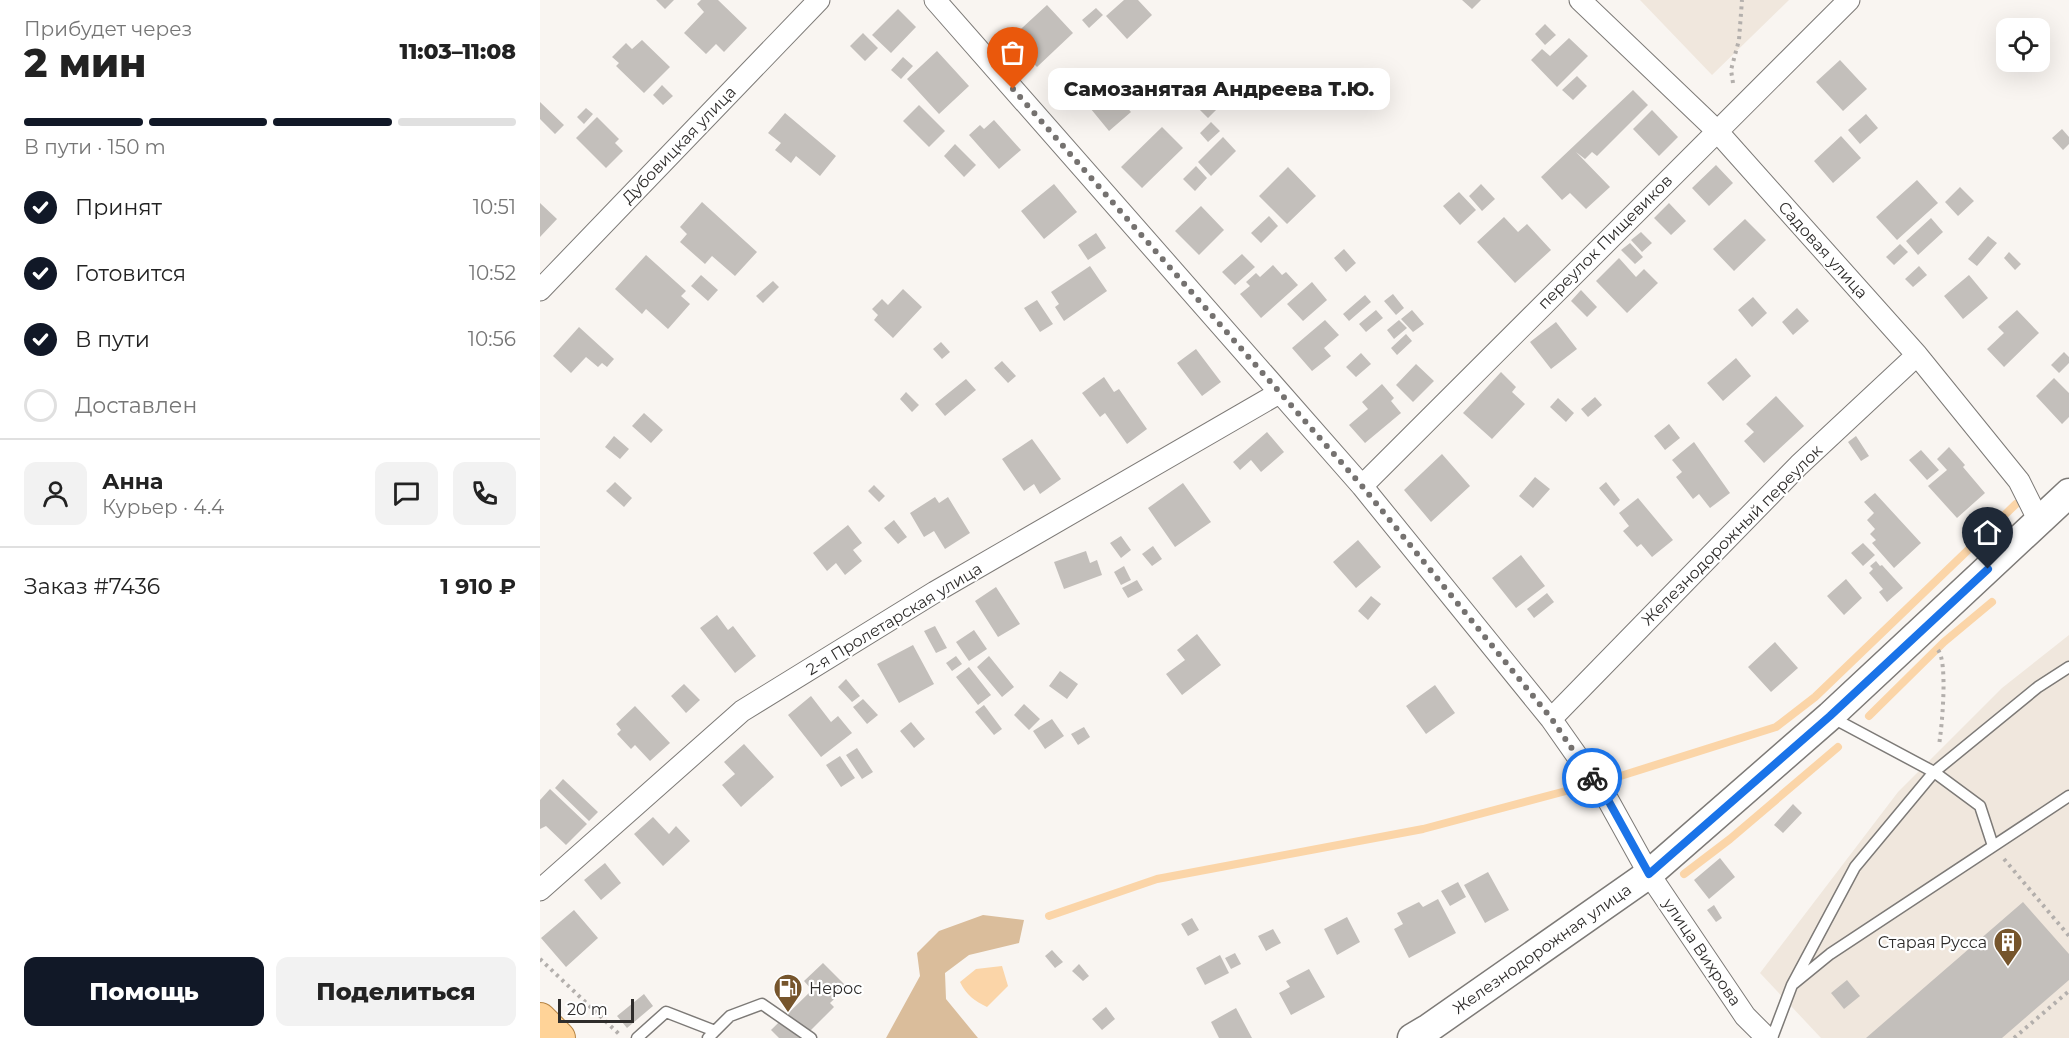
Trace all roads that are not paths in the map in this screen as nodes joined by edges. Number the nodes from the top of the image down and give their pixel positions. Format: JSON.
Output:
{"nodes":[{"id":1,"x":819,"y":0,"type":"edge"},
{"id":2,"x":935,"y":0,"type":"edge"},
{"id":3,"x":1580,"y":0,"type":"edge"},
{"id":4,"x":1849,"y":0,"type":"edge"},
{"id":5,"x":1716,"y":130,"type":"junction"},
{"id":6,"x":540,"y":290,"type":"edge"},
{"id":7,"x":1917,"y":355,"type":"junction"},
{"id":8,"x":1279,"y":393,"type":"junction"},
{"id":9,"x":1362,"y":486,"type":"junction"},
{"id":10,"x":2069,"y":493,"type":"edge"},
{"id":11,"x":2039,"y":521,"type":"junction"},
{"id":12,"x":2069,"y":667,"type":"edge"},
{"id":13,"x":1830,"y":716,"type":"junction"},
{"id":14,"x":1551,"y":718,"type":"junction"},
{"id":15,"x":1934,"y":772,"type":"junction"},
{"id":16,"x":2069,"y":796,"type":"edge"},
{"id":17,"x":1993,"y":846,"type":"junction"},
{"id":18,"x":1649,"y":874,"type":"junction"},
{"id":19,"x":540,"y":890,"type":"edge"},
{"id":20,"x":1792,"y":985,"type":"junction"},
{"id":21,"x":540,"y":1019,"type":"edge"},
{"id":22,"x":711,"y":1034,"type":"edge"},
{"id":23,"x":559,"y":1038,"type":"edge"},
{"id":24,"x":637,"y":1038,"type":"edge"},
{"id":25,"x":811,"y":1038,"type":"edge"},
{"id":26,"x":1412,"y":1038,"type":"edge"},
{"id":27,"x":1767,"y":1038,"type":"edge"},
{"id":28,"x":1772,"y":1038,"type":"edge"}],
"edges":[{"from":1,"to":6,"type":"street","name":"Дубовицкая улица"},
{"from":2,"to":8,"type":"street","name":"улица Вихрова"},
{"from":3,"to":5,"type":"street","name":"Садовая улица"},
{"from":4,"to":5,"type":"street","name":"переулок Пищевиков"},
{"from":5,"to":7,"type":"street","name":"Садовая улица"},
{"from":5,"to":9,"type":"street","name":"переулок Пищевиков"},
{"from":7,"to":11,"type":"street","name":"Садовая улица"},
{"from":7,"to":14,"type":"street","name":"Железнодорожный переулок"},
{"from":8,"to":9,"type":"street","name":"улица Вихрова"},
{"from":8,"to":19,"type":"street","name":"2-я Пролетарская улица"},
{"from":9,"to":14,"type":"street","name":"улица Вихрова"},
{"from":10,"to":11,"type":"street","name":"Железнодорожная улица"},
{"from":11,"to":13,"type":"street","name":"Железнодорожная улица"},
{"from":12,"to":15,"type":"lane"},
{"from":13,"to":15,"type":"lane"},
{"from":13,"to":18,"type":"street","name":"Железнодорожная улица"},
{"from":14,"to":18,"type":"street","name":"улица Вихрова"},
{"from":15,"to":17,"type":"lane"},
{"from":15,"to":20,"type":"lane"},
{"from":16,"to":17,"type":"lane"},
{"from":17,"to":20,"type":"lane"},
{"from":18,"to":26,"type":"street","name":"Железнодорожная улица"},
{"from":18,"to":27,"type":"street","name":"улица Вихрова"},
{"from":20,"to":28,"type":"lane"},
{"from":21,"to":23,"type":"main road"},
{"from":22,"to":24,"type":"lane"},
{"from":22,"to":25,"type":"lane"}]}
